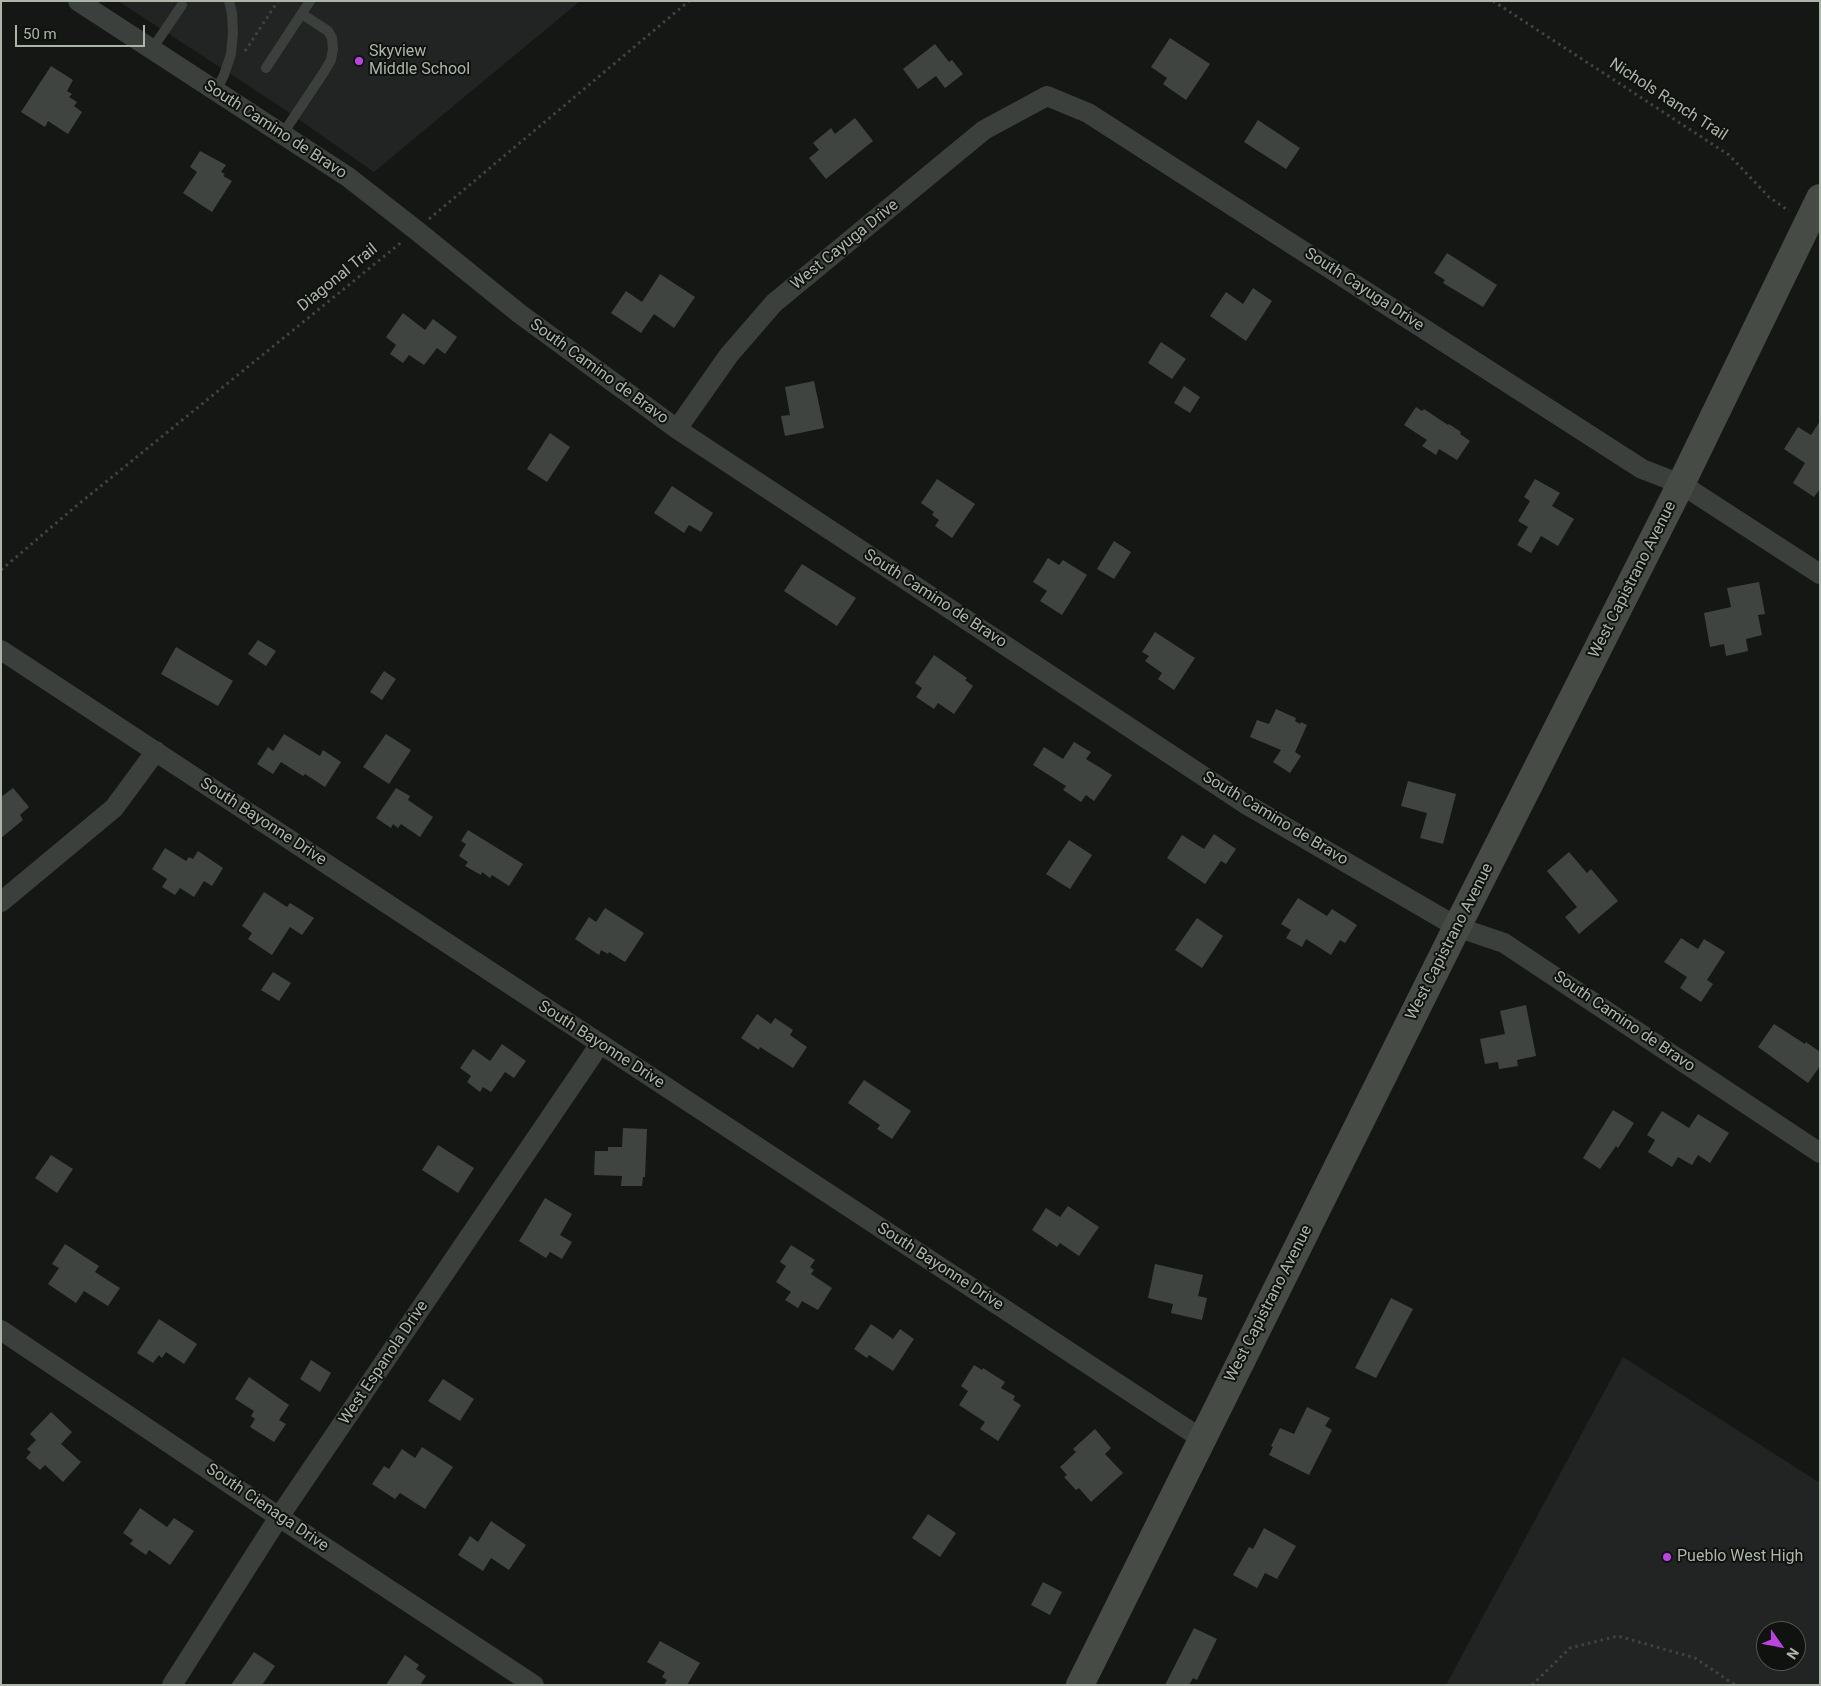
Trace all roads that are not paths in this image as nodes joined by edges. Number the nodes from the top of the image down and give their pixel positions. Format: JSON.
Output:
{"nodes":[{"id":1,"x":78,"y":1,"type":"edge"},
{"id":2,"x":229,"y":1,"type":"edge"},
{"id":3,"x":310,"y":1,"type":"edge"},
{"id":4,"x":182,"y":5,"type":"dead end"},
{"id":5,"x":302,"y":14,"type":"junction"},
{"id":6,"x":152,"y":49,"type":"junction"},
{"id":7,"x":266,"y":68,"type":"dead end"},
{"id":8,"x":216,"y":91,"type":"junction"},
{"id":9,"x":1047,"y":96,"type":"joint"},
{"id":10,"x":282,"y":135,"type":"junction"},
{"id":11,"x":1820,"y":198,"type":"edge"},
{"id":12,"x":677,"y":429,"type":"junction"},
{"id":13,"x":1681,"y":484,"type":"junction"},
{"id":14,"x":1820,"y":574,"type":"edge"},
{"id":15,"x":1,"y":650,"type":"edge"},
{"id":16,"x":156,"y":751,"type":"junction"},
{"id":17,"x":1,"y":902,"type":"edge"},
{"id":18,"x":1457,"y":927,"type":"junction"},
{"id":19,"x":600,"y":1044,"type":"junction"},
{"id":20,"x":1820,"y":1153,"type":"edge"},
{"id":21,"x":1,"y":1330,"type":"edge"},
{"id":22,"x":1202,"y":1439,"type":"junction"},
{"id":23,"x":279,"y":1517,"type":"junction"},
{"id":24,"x":172,"y":1685,"type":"edge"},
{"id":25,"x":534,"y":1685,"type":"edge"},
{"id":26,"x":1080,"y":1685,"type":"edge"}],
"edges":[{"from":1,"to":6,"type":"street","name":"South Camino de Bravo"},
{"from":2,"to":8,"type":"lane"},
{"from":3,"to":5,"type":"lane"},
{"from":4,"to":6,"type":"lane"},
{"from":5,"to":7,"type":"lane"},
{"from":5,"to":10,"type":"lane"},
{"from":6,"to":8,"type":"street","name":"South Camino de Bravo"},
{"from":8,"to":10,"type":"street","name":"South Camino de Bravo"},
{"from":9,"to":12,"type":"street","name":"West Cayuga Drive"},
{"from":9,"to":13,"type":"street","name":"South Cayuga Drive"},
{"from":10,"to":12,"type":"street","name":"South Camino de Bravo"},
{"from":11,"to":13,"type":"street","name":"West Capistrano Avenue"},
{"from":12,"to":18,"type":"street","name":"South Camino de Bravo"},
{"from":13,"to":14,"type":"street","name":"South Cayuga Drive"},
{"from":13,"to":18,"type":"street","name":"West Capistrano Avenue"},
{"from":15,"to":16,"type":"street","name":"South Bayonne Drive"},
{"from":16,"to":17,"type":"street"},
{"from":16,"to":19,"type":"street","name":"South Bayonne Drive"},
{"from":18,"to":20,"type":"street","name":"South Camino de Bravo"},
{"from":18,"to":22,"type":"street","name":"West Capistrano Avenue"},
{"from":19,"to":22,"type":"street","name":"South Bayonne Drive"},
{"from":19,"to":23,"type":"street","name":"West Espanola Drive"},
{"from":21,"to":23,"type":"street","name":"South Cienaga Drive"},
{"from":22,"to":26,"type":"street","name":"West Capistrano Avenue"},
{"from":23,"to":24,"type":"street","name":"West Espanola Drive"},
{"from":23,"to":25,"type":"street","name":"South Cienaga Drive"}]}
